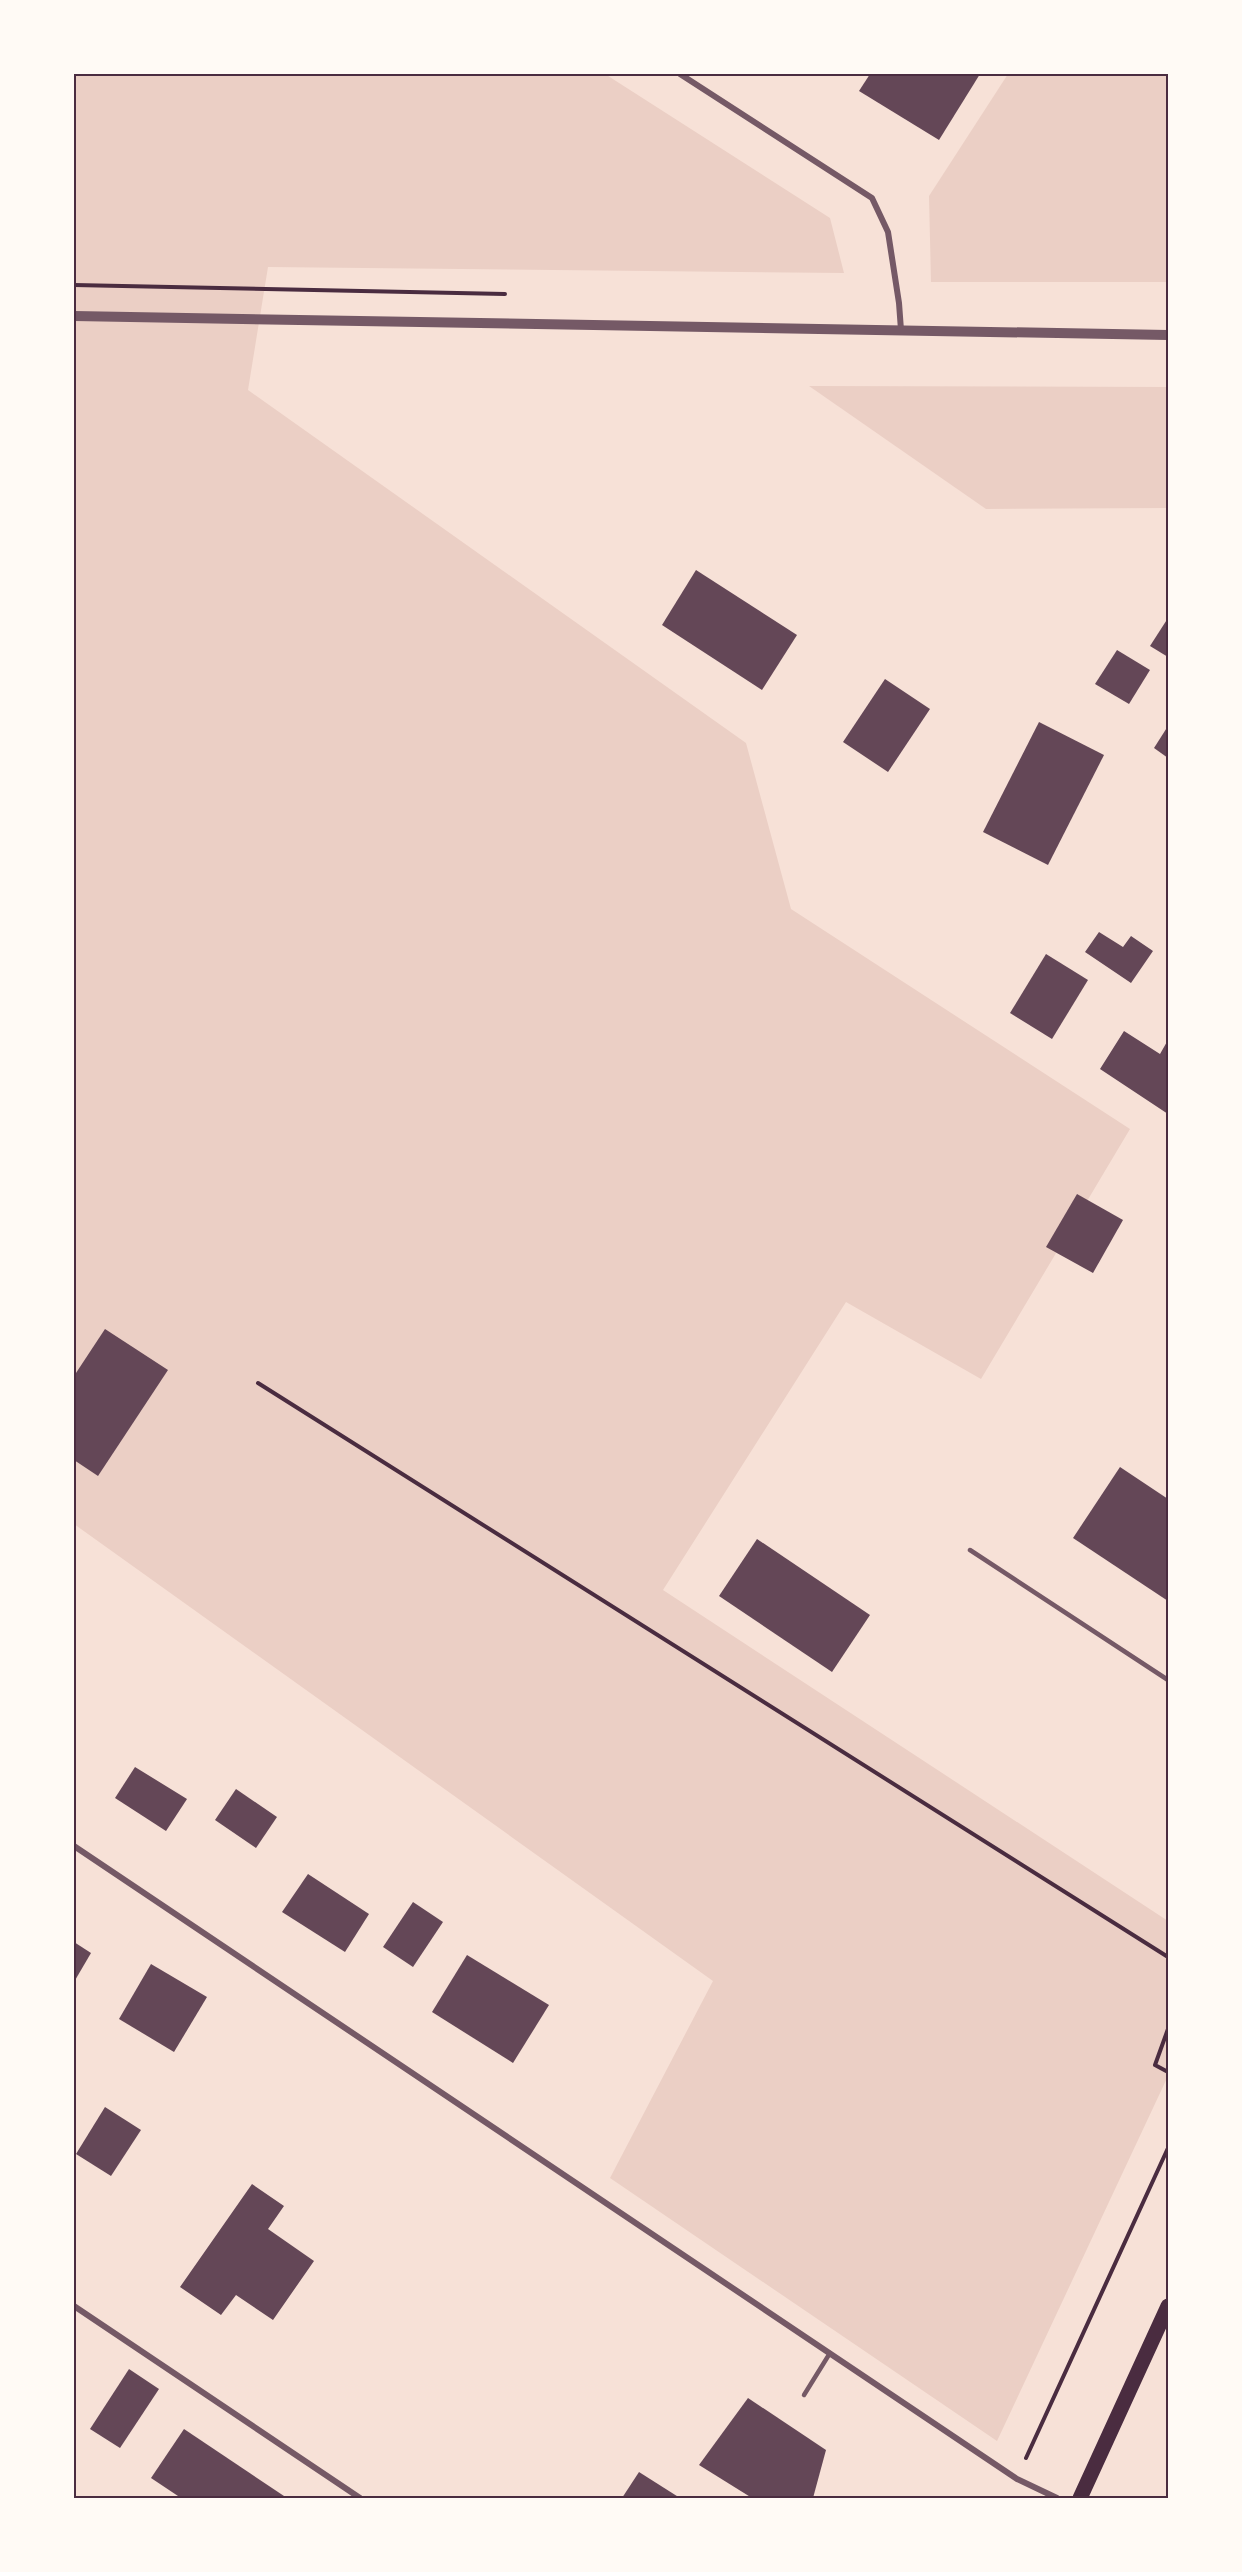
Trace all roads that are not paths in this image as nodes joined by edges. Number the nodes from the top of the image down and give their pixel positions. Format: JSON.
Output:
{"nodes":[{"id":1,"x":680,"y":74,"type":"edge"},
{"id":2,"x":74,"y":316,"type":"edge"},
{"id":3,"x":901,"y":330,"type":"junction"},
{"id":4,"x":1168,"y":335,"type":"edge"},
{"id":5,"x":970,"y":1550,"type":"dead end"},
{"id":6,"x":1168,"y":1680,"type":"edge"},
{"id":7,"x":74,"y":1846,"type":"edge"},
{"id":8,"x":74,"y":2306,"type":"edge"},
{"id":9,"x":1168,"y":2306,"type":"edge"},
{"id":10,"x":830,"y":2353,"type":"junction"},
{"id":11,"x":804,"y":2396,"type":"dead end"},
{"id":12,"x":360,"y":2499,"type":"edge"},
{"id":13,"x":1057,"y":2499,"type":"edge"},
{"id":14,"x":1080,"y":2499,"type":"edge"}],
"edges":[{"from":1,"to":3,"type":"street"},
{"from":2,"to":3,"type":"street"},
{"from":3,"to":4,"type":"street"},
{"from":5,"to":6,"type":"lane"},
{"from":7,"to":10,"type":"street"},
{"from":8,"to":12,"type":"street"},
{"from":9,"to":14,"type":"main road"},
{"from":10,"to":11,"type":"lane"},
{"from":10,"to":13,"type":"street"}]}
